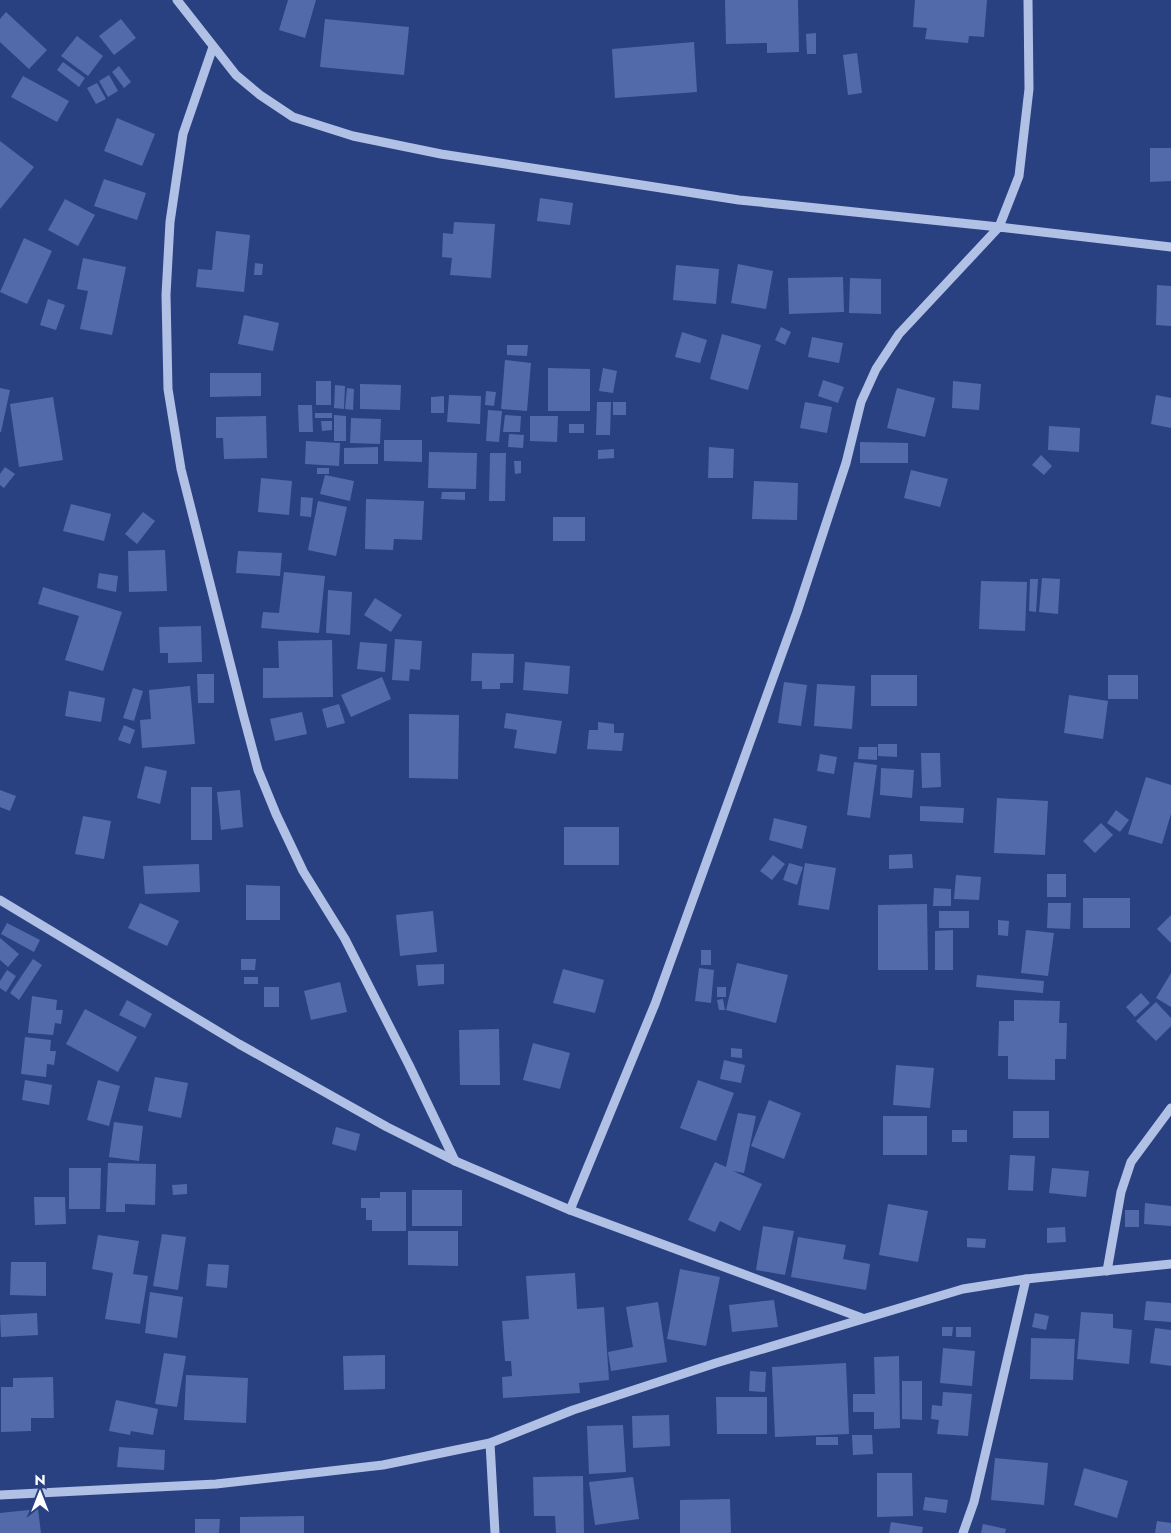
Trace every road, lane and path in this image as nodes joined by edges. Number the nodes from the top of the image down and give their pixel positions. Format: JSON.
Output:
{"nodes":[{"id":1,"x":177,"y":0,"type":"edge"},
{"id":2,"x":1028,"y":0,"type":"edge"},
{"id":3,"x":213,"y":47,"type":"junction"},
{"id":4,"x":999,"y":227,"type":"junction"},
{"id":5,"x":1171,"y":247,"type":"edge"},
{"id":6,"x":0,"y":900,"type":"edge"},
{"id":7,"x":1171,"y":1108,"type":"edge"},
{"id":8,"x":454,"y":1161,"type":"junction"},
{"id":9,"x":570,"y":1210,"type":"junction"},
{"id":10,"x":1171,"y":1264,"type":"edge"},
{"id":11,"x":1107,"y":1271,"type":"junction"},
{"id":12,"x":1026,"y":1279,"type":"junction"},
{"id":13,"x":862,"y":1318,"type":"junction"},
{"id":14,"x":490,"y":1443,"type":"junction"},
{"id":15,"x":0,"y":1495,"type":"edge"},
{"id":16,"x":495,"y":1533,"type":"edge"},
{"id":17,"x":963,"y":1533,"type":"edge"}],
"edges":[{"from":1,"to":3,"type":"street"},
{"from":2,"to":4,"type":"street"},
{"from":3,"to":4,"type":"street"},
{"from":3,"to":8,"type":"street"},
{"from":4,"to":5,"type":"street"},
{"from":4,"to":9,"type":"street"},
{"from":6,"to":8,"type":"street"},
{"from":7,"to":11,"type":"street"},
{"from":8,"to":9,"type":"street"},
{"from":9,"to":13,"type":"street"},
{"from":10,"to":11,"type":"street"},
{"from":11,"to":12,"type":"street"},
{"from":12,"to":13,"type":"street"},
{"from":12,"to":17,"type":"street"},
{"from":13,"to":14,"type":"street"},
{"from":14,"to":15,"type":"street"},
{"from":14,"to":16,"type":"street"}]}
